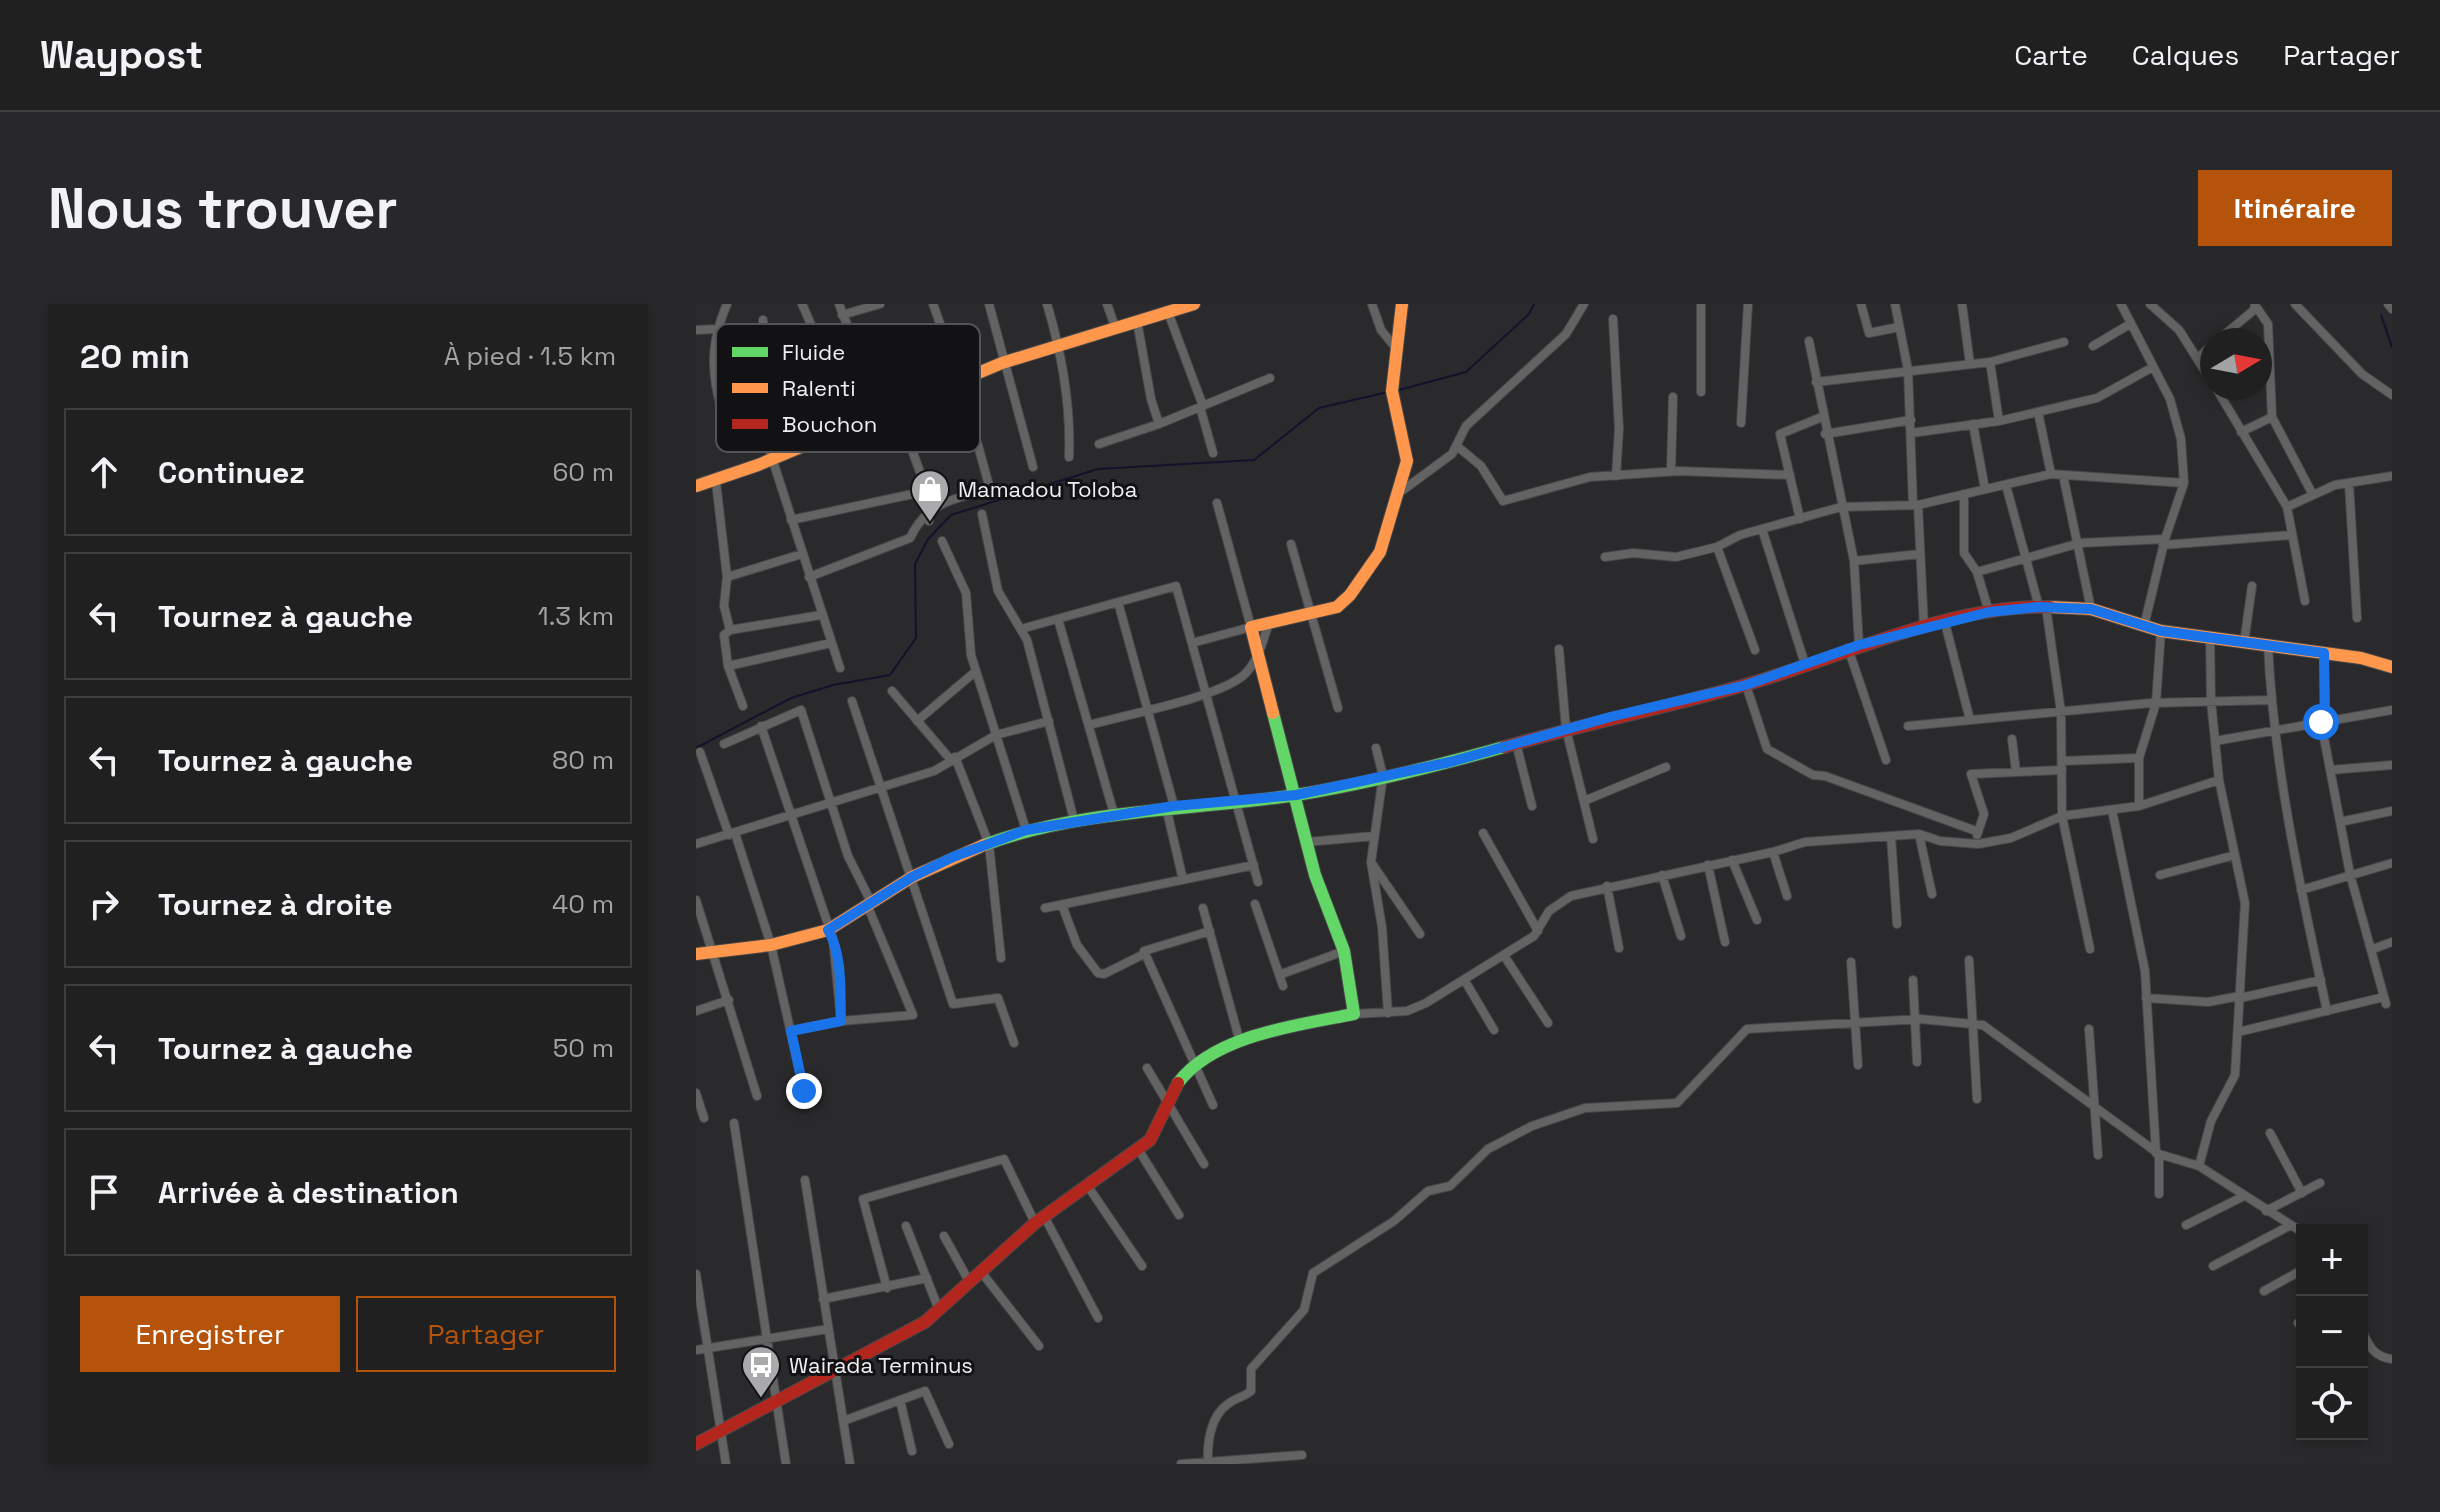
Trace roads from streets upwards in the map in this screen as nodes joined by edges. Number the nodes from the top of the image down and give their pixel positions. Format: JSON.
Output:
{"nodes":[{"id":1,"x":727,"y":304,"type":"edge"},
{"id":2,"x":802,"y":304,"type":"edge"},
{"id":3,"x":839,"y":304,"type":"edge"},
{"id":4,"x":880,"y":304,"type":"edge"},
{"id":5,"x":933,"y":304,"type":"edge"},
{"id":6,"x":989,"y":304,"type":"edge"},
{"id":7,"x":1047,"y":304,"type":"edge"},
{"id":8,"x":1107,"y":304,"type":"edge"},
{"id":9,"x":1194,"y":304,"type":"edge"},
{"id":10,"x":1372,"y":304,"type":"edge"},
{"id":11,"x":1402,"y":304,"type":"edge"},
{"id":12,"x":1584,"y":304,"type":"edge"},
{"id":13,"x":1701,"y":304,"type":"edge"},
{"id":14,"x":1748,"y":304,"type":"edge"},
{"id":15,"x":1861,"y":304,"type":"edge"},
{"id":16,"x":1895,"y":304,"type":"edge"},
{"id":17,"x":1962,"y":304,"type":"edge"},
{"id":18,"x":2121,"y":304,"type":"edge"},
{"id":19,"x":2150,"y":304,"type":"edge"},
{"id":20,"x":2255,"y":304,"type":"edge"},
{"id":21,"x":2295,"y":304,"type":"edge"},
{"id":22,"x":2388,"y":304,"type":"edge"},
{"id":23,"x":1168,"y":308,"type":"edge"},
{"id":24,"x":2392,"y":309,"type":"edge"},
{"id":25,"x":842,"y":315,"type":"junction"},
{"id":26,"x":1613,"y":319,"type":"dead end"},
{"id":27,"x":763,"y":320,"type":"dead end"},
{"id":28,"x":1113,"y":321,"type":"junction"},
{"id":29,"x":1137,"y":321,"type":"junction"},
{"id":30,"x":718,"y":324,"type":"edge"},
{"id":31,"x":763,"y":324,"type":"edge"},
{"id":32,"x":811,"y":324,"type":"edge"},
{"id":33,"x":846,"y":324,"type":"edge"},
{"id":34,"x":940,"y":324,"type":"edge"},
{"id":35,"x":2130,"y":324,"type":"junction"},
{"id":36,"x":1899,"y":327,"type":"junction"},
{"id":37,"x":2232,"y":328,"type":"edge"},
{"id":38,"x":716,"y":329,"type":"joint"},
{"id":39,"x":696,"y":330,"type":"edge"},
{"id":40,"x":1058,"y":341,"type":"junction"},
{"id":41,"x":1809,"y":341,"type":"dead end"},
{"id":42,"x":2064,"y":342,"type":"dead end"},
{"id":43,"x":2093,"y":346,"type":"dead end"},
{"id":44,"x":1396,"y":348,"type":"junction"},
{"id":45,"x":1005,"y":358,"type":"junction"},
{"id":46,"x":2198,"y":358,"type":"joint"},
{"id":47,"x":2200,"y":361,"type":"edge"},
{"id":48,"x":1990,"y":362,"type":"junction"},
{"id":49,"x":1970,"y":364,"type":"junction"},
{"id":50,"x":2153,"y":367,"type":"junction"},
{"id":51,"x":980,"y":368,"type":"edge"},
{"id":52,"x":1908,"y":370,"type":"junction"},
{"id":53,"x":1270,"y":378,"type":"dead end"},
{"id":54,"x":1816,"y":382,"type":"junction"},
{"id":55,"x":716,"y":385,"type":"edge"},
{"id":56,"x":1701,"y":392,"type":"dead end"},
{"id":57,"x":2392,"y":395,"type":"edge"},
{"id":58,"x":1673,"y":397,"type":"dead end"},
{"id":59,"x":2223,"y":400,"type":"edge"},
{"id":60,"x":1202,"y":407,"type":"junction"},
{"id":61,"x":2038,"y":412,"type":"junction"},
{"id":62,"x":1822,"y":417,"type":"junction"},
{"id":63,"x":2272,"y":417,"type":"junction"},
{"id":64,"x":1911,"y":420,"type":"junction"},
{"id":65,"x":1999,"y":421,"type":"junction"},
{"id":66,"x":1741,"y":423,"type":"dead end"},
{"id":67,"x":1159,"y":424,"type":"junction"},
{"id":68,"x":1973,"y":424,"type":"junction"},
{"id":69,"x":2241,"y":432,"type":"junction"},
{"id":70,"x":1911,"y":433,"type":"junction"},
{"id":71,"x":1825,"y":434,"type":"junction"},
{"id":72,"x":1099,"y":444,"type":"dead end"},
{"id":73,"x":1457,"y":446,"type":"junction"},
{"id":74,"x":778,"y":452,"type":"edge"},
{"id":75,"x":779,"y":452,"type":"edge"},
{"id":76,"x":913,"y":452,"type":"edge"},
{"id":77,"x":979,"y":452,"type":"edge"},
{"id":78,"x":1213,"y":453,"type":"dead end"},
{"id":79,"x":774,"y":454,"type":"junction"},
{"id":80,"x":1069,"y":457,"type":"dead end"},
{"id":81,"x":1033,"y":467,"type":"dead end"},
{"id":82,"x":1671,"y":471,"type":"junction"},
{"id":83,"x":2051,"y":474,"type":"junction"},
{"id":84,"x":1790,"y":475,"type":"junction"},
{"id":85,"x":2063,"y":475,"type":"junction"},
{"id":86,"x":1616,"y":476,"type":"junction"},
{"id":87,"x":2392,"y":476,"type":"edge"},
{"id":88,"x":696,"y":479,"type":"edge"},
{"id":89,"x":716,"y":482,"type":"junction"},
{"id":90,"x":2184,"y":483,"type":"junction"},
{"id":91,"x":2349,"y":483,"type":"junction"},
{"id":92,"x":2006,"y":485,"type":"junction"},
{"id":93,"x":696,"y":486,"type":"edge"},
{"id":94,"x":1985,"y":489,"type":"junction"},
{"id":95,"x":927,"y":491,"type":"junction"},
{"id":96,"x":1399,"y":493,"type":"junction"},
{"id":97,"x":1964,"y":494,"type":"junction"},
{"id":98,"x":2313,"y":495,"type":"junction"},
{"id":99,"x":1217,"y":503,"type":"dead end"},
{"id":100,"x":1915,"y":505,"type":"junction"},
{"id":101,"x":1841,"y":507,"type":"junction"},
{"id":102,"x":2287,"y":507,"type":"junction"},
{"id":103,"x":982,"y":514,"type":"dead end"},
{"id":104,"x":929,"y":517,"type":"junction"},
{"id":105,"x":1800,"y":519,"type":"junction"},
{"id":106,"x":791,"y":520,"type":"junction"},
{"id":107,"x":1762,"y":529,"type":"junction"},
{"id":108,"x":2292,"y":535,"type":"junction"},
{"id":109,"x":942,"y":541,"type":"dead end"},
{"id":110,"x":2164,"y":542,"type":"junction"},
{"id":111,"x":2080,"y":543,"type":"junction"},
{"id":112,"x":1291,"y":544,"type":"dead end"},
{"id":113,"x":1717,"y":547,"type":"junction"},
{"id":114,"x":802,"y":554,"type":"junction"},
{"id":115,"x":1920,"y":554,"type":"junction"},
{"id":116,"x":1605,"y":557,"type":"dead end"},
{"id":117,"x":2025,"y":558,"type":"junction"},
{"id":118,"x":1854,"y":561,"type":"junction"},
{"id":119,"x":1977,"y":572,"type":"junction"},
{"id":120,"x":727,"y":577,"type":"junction"},
{"id":121,"x":809,"y":577,"type":"junction"},
{"id":122,"x":2252,"y":586,"type":"dead end"},
{"id":123,"x":2305,"y":601,"type":"dead end"},
{"id":124,"x":1118,"y":602,"type":"junction"},
{"id":125,"x":2043,"y":607,"type":"junction"},
{"id":126,"x":2091,"y":609,"type":"junction"},
{"id":127,"x":1989,"y":612,"type":"junction"},
{"id":128,"x":1311,"y":613,"type":"junction"},
{"id":129,"x":821,"y":615,"type":"junction"},
{"id":130,"x":2357,"y":618,"type":"dead end"},
{"id":131,"x":1058,"y":619,"type":"junction"},
{"id":132,"x":1269,"y":623,"type":"junction"},
{"id":133,"x":1945,"y":623,"type":"junction"},
{"id":134,"x":2144,"y":626,"type":"junction"},
{"id":135,"x":1251,"y":627,"type":"junction"},
{"id":136,"x":1924,"y":628,"type":"junction"},
{"id":137,"x":1021,"y":629,"type":"junction"},
{"id":138,"x":730,"y":630,"type":"junction"},
{"id":139,"x":2161,"y":631,"type":"junction"},
{"id":140,"x":2210,"y":638,"type":"junction"},
{"id":141,"x":831,"y":643,"type":"junction"},
{"id":142,"x":1192,"y":643,"type":"junction"},
{"id":143,"x":2244,"y":643,"type":"junction"},
{"id":144,"x":2268,"y":646,"type":"junction"},
{"id":145,"x":1853,"y":647,"type":"junction"},
{"id":146,"x":1559,"y":649,"type":"dead end"},
{"id":147,"x":1755,"y":650,"type":"dead end"},
{"id":148,"x":2324,"y":653,"type":"junction"},
{"id":149,"x":1258,"y":654,"type":"junction"},
{"id":150,"x":1805,"y":664,"type":"junction"},
{"id":151,"x":728,"y":666,"type":"junction"},
{"id":152,"x":2392,"y":667,"type":"edge"},
{"id":153,"x":840,"y":668,"type":"dead end"},
{"id":154,"x":976,"y":671,"type":"junction"},
{"id":155,"x":1746,"y":685,"type":"junction"},
{"id":156,"x":892,"y":691,"type":"dead end"},
{"id":157,"x":1206,"y":693,"type":"junction"},
{"id":158,"x":2271,"y":700,"type":"junction"},
{"id":159,"x":852,"y":701,"type":"dead end"},
{"id":160,"x":2211,"y":701,"type":"junction"},
{"id":161,"x":2156,"y":703,"type":"junction"},
{"id":162,"x":743,"y":706,"type":"dead end"},
{"id":163,"x":1338,"y":708,"type":"dead end"},
{"id":164,"x":1147,"y":709,"type":"junction"},
{"id":165,"x":2392,"y":710,"type":"edge"},
{"id":166,"x":2061,"y":712,"type":"junction"},
{"id":167,"x":1970,"y":720,"type":"junction"},
{"id":168,"x":917,"y":721,"type":"junction"},
{"id":169,"x":1049,"y":721,"type":"junction"},
{"id":170,"x":2323,"y":722,"type":"junction"},
{"id":171,"x":1089,"y":725,"type":"junction"},
{"id":172,"x":761,"y":726,"type":"junction"},
{"id":173,"x":1908,"y":726,"type":"dead end"},
{"id":174,"x":1566,"y":729,"type":"junction"},
{"id":175,"x":2276,"y":730,"type":"junction"},
{"id":176,"x":996,"y":735,"type":"junction"},
{"id":177,"x":2012,"y":739,"type":"dead end"},
{"id":178,"x":2215,"y":741,"type":"junction"},
{"id":179,"x":1516,"y":743,"type":"junction"},
{"id":180,"x":724,"y":744,"type":"dead end"},
{"id":181,"x":1376,"y":748,"type":"dead end"},
{"id":182,"x":700,"y":752,"type":"dead end"},
{"id":183,"x":952,"y":758,"type":"junction"},
{"id":184,"x":2139,"y":758,"type":"junction"},
{"id":185,"x":1886,"y":760,"type":"dead end"},
{"id":186,"x":2392,"y":765,"type":"edge"},
{"id":187,"x":2062,"y":766,"type":"junction"},
{"id":188,"x":1666,"y":767,"type":"dead end"},
{"id":189,"x":2330,"y":770,"type":"junction"},
{"id":190,"x":2016,"y":772,"type":"junction"},
{"id":191,"x":1383,"y":776,"type":"junction"},
{"id":192,"x":2219,"y":780,"type":"junction"},
{"id":193,"x":882,"y":788,"type":"junction"},
{"id":194,"x":1296,"y":795,"type":"junction"},
{"id":195,"x":1236,"y":800,"type":"junction"},
{"id":196,"x":1584,"y":801,"type":"junction"},
{"id":197,"x":831,"y":805,"type":"junction"},
{"id":198,"x":1170,"y":806,"type":"junction"},
{"id":199,"x":1532,"y":806,"type":"dead end"},
{"id":200,"x":2139,"y":806,"type":"junction"},
{"id":201,"x":2112,"y":810,"type":"junction"},
{"id":202,"x":2392,"y":811,"type":"edge"},
{"id":203,"x":1114,"y":814,"type":"junction"},
{"id":204,"x":2062,"y":816,"type":"junction"},
{"id":205,"x":789,"y":817,"type":"junction"},
{"id":206,"x":1074,"y":820,"type":"junction"},
{"id":207,"x":2340,"y":822,"type":"junction"},
{"id":208,"x":1026,"y":830,"type":"junction"},
{"id":209,"x":1976,"y":831,"type":"junction"},
{"id":210,"x":1483,"y":833,"type":"dead end"},
{"id":211,"x":732,"y":834,"type":"junction"},
{"id":212,"x":1919,"y":834,"type":"junction"},
{"id":213,"x":1374,"y":836,"type":"junction"},
{"id":214,"x":1891,"y":836,"type":"junction"},
{"id":215,"x":1593,"y":839,"type":"dead end"},
{"id":216,"x":1307,"y":842,"type":"junction"},
{"id":217,"x":696,"y":844,"type":"edge"},
{"id":218,"x":989,"y":844,"type":"junction"},
{"id":219,"x":1978,"y":844,"type":"junction"},
{"id":220,"x":1773,"y":852,"type":"junction"},
{"id":221,"x":2235,"y":855,"type":"junction"},
{"id":222,"x":1732,"y":860,"type":"junction"},
{"id":223,"x":1371,"y":862,"type":"junction"},
{"id":224,"x":2392,"y":863,"type":"edge"},
{"id":225,"x":1254,"y":865,"type":"junction"},
{"id":226,"x":1708,"y":865,"type":"junction"},
{"id":227,"x":2350,"y":874,"type":"junction"},
{"id":228,"x":1662,"y":875,"type":"junction"},
{"id":229,"x":2160,"y":875,"type":"dead end"},
{"id":230,"x":912,"y":877,"type":"junction"},
{"id":231,"x":1183,"y":880,"type":"junction"},
{"id":232,"x":1258,"y":882,"type":"dead end"},
{"id":233,"x":1607,"y":886,"type":"junction"},
{"id":234,"x":2301,"y":890,"type":"junction"},
{"id":235,"x":1932,"y":894,"type":"dead end"},
{"id":236,"x":1787,"y":896,"type":"dead end"},
{"id":237,"x":696,"y":900,"type":"edge"},
{"id":238,"x":1255,"y":904,"type":"dead end"},
{"id":239,"x":1062,"y":905,"type":"junction"},
{"id":240,"x":870,"y":906,"type":"junction"},
{"id":241,"x":1045,"y":908,"type":"dead end"},
{"id":242,"x":1203,"y":908,"type":"dead end"},
{"id":243,"x":1757,"y":920,"type":"dead end"},
{"id":244,"x":1897,"y":924,"type":"dead end"},
{"id":245,"x":828,"y":930,"type":"junction"},
{"id":246,"x":1210,"y":931,"type":"junction"},
{"id":247,"x":1538,"y":931,"type":"junction"},
{"id":248,"x":1420,"y":934,"type":"dead end"},
{"id":249,"x":1681,"y":936,"type":"dead end"},
{"id":250,"x":1725,"y":942,"type":"dead end"},
{"id":251,"x":2392,"y":942,"type":"edge"},
{"id":252,"x":771,"y":945,"type":"junction"},
{"id":253,"x":1619,"y":948,"type":"dead end"},
{"id":254,"x":2090,"y":949,"type":"dead end"},
{"id":255,"x":2373,"y":949,"type":"junction"},
{"id":256,"x":1344,"y":951,"type":"junction"},
{"id":257,"x":714,"y":952,"type":"junction"},
{"id":258,"x":696,"y":954,"type":"edge"},
{"id":259,"x":1144,"y":954,"type":"junction"},
{"id":260,"x":1505,"y":957,"type":"junction"},
{"id":261,"x":1001,"y":958,"type":"dead end"},
{"id":262,"x":1969,"y":960,"type":"dead end"},
{"id":263,"x":1851,"y":962,"type":"dead end"},
{"id":264,"x":1279,"y":975,"type":"junction"},
{"id":265,"x":1913,"y":980,"type":"dead end"},
{"id":266,"x":2321,"y":980,"type":"junction"},
{"id":267,"x":1465,"y":981,"type":"junction"},
{"id":268,"x":1283,"y":986,"type":"dead end"},
{"id":269,"x":2240,"y":997,"type":"junction"},
{"id":270,"x":2146,"y":998,"type":"junction"},
{"id":271,"x":729,"y":1000,"type":"junction"},
{"id":272,"x":696,"y":1011,"type":"edge"},
{"id":273,"x":2327,"y":1011,"type":"junction"},
{"id":274,"x":1388,"y":1013,"type":"junction"},
{"id":275,"x":1354,"y":1014,"type":"junction"},
{"id":276,"x":1915,"y":1019,"type":"junction"},
{"id":277,"x":841,"y":1021,"type":"junction"},
{"id":278,"x":1858,"y":1022,"type":"junction"},
{"id":279,"x":1548,"y":1023,"type":"dead end"},
{"id":280,"x":1973,"y":1024,"type":"junction"},
{"id":281,"x":2089,"y":1029,"type":"dead end"},
{"id":282,"x":1494,"y":1030,"type":"dead end"},
{"id":283,"x":791,"y":1031,"type":"junction"},
{"id":284,"x":2238,"y":1032,"type":"junction"},
{"id":285,"x":1240,"y":1042,"type":"junction"},
{"id":286,"x":1014,"y":1043,"type":"dead end"},
{"id":287,"x":1917,"y":1062,"type":"dead end"},
{"id":288,"x":1192,"y":1064,"type":"junction"},
{"id":289,"x":1858,"y":1065,"type":"dead end"},
{"id":290,"x":1147,"y":1068,"type":"dead end"},
{"id":291,"x":804,"y":1091,"type":"dead end"},
{"id":292,"x":696,"y":1093,"type":"edge"},
{"id":293,"x":757,"y":1096,"type":"dead end"},
{"id":294,"x":1977,"y":1099,"type":"dead end"},
{"id":295,"x":1166,"y":1101,"type":"junction"},
{"id":296,"x":1213,"y":1105,"type":"dead end"},
{"id":297,"x":2094,"y":1107,"type":"junction"},
{"id":298,"x":704,"y":1118,"type":"dead end"},
{"id":299,"x":734,"y":1123,"type":"dead end"},
{"id":300,"x":2270,"y":1133,"type":"dead end"},
{"id":301,"x":1138,"y":1149,"type":"junction"},
{"id":302,"x":2157,"y":1154,"type":"junction"},
{"id":303,"x":2098,"y":1155,"type":"dead end"},
{"id":304,"x":1204,"y":1164,"type":"dead end"},
{"id":305,"x":2199,"y":1166,"type":"junction"},
{"id":306,"x":805,"y":1180,"type":"dead end"},
{"id":307,"x":2320,"y":1183,"type":"dead end"},
{"id":308,"x":1087,"y":1185,"type":"junction"},
{"id":309,"x":2302,"y":1193,"type":"junction"},
{"id":310,"x":2159,"y":1194,"type":"dead end"},
{"id":311,"x":2242,"y":1197,"type":"junction"},
{"id":312,"x":2266,"y":1211,"type":"junction"},
{"id":313,"x":1179,"y":1215,"type":"dead end"},
{"id":314,"x":1040,"y":1220,"type":"junction"},
{"id":315,"x":2186,"y":1225,"type":"dead end"},
{"id":316,"x":2291,"y":1225,"type":"junction"},
{"id":317,"x":906,"y":1226,"type":"dead end"},
{"id":318,"x":2296,"y":1228,"type":"edge"},
{"id":319,"x":944,"y":1236,"type":"dead end"},
{"id":320,"x":1142,"y":1266,"type":"dead end"},
{"id":321,"x":2213,"y":1266,"type":"dead end"},
{"id":322,"x":982,"y":1273,"type":"junction"},
{"id":323,"x":2296,"y":1273,"type":"edge"},
{"id":324,"x":696,"y":1274,"type":"edge"},
{"id":325,"x":927,"y":1278,"type":"junction"},
{"id":326,"x":970,"y":1283,"type":"junction"},
{"id":327,"x":887,"y":1288,"type":"junction"},
{"id":328,"x":2264,"y":1291,"type":"dead end"},
{"id":329,"x":823,"y":1299,"type":"junction"},
{"id":330,"x":939,"y":1310,"type":"junction"},
{"id":331,"x":1098,"y":1318,"type":"dead end"},
{"id":332,"x":828,"y":1329,"type":"junction"},
{"id":333,"x":767,"y":1339,"type":"junction"},
{"id":334,"x":2368,"y":1344,"type":"edge"},
{"id":335,"x":1039,"y":1346,"type":"dead end"},
{"id":336,"x":708,"y":1348,"type":"junction"},
{"id":337,"x":696,"y":1350,"type":"edge"},
{"id":338,"x":2392,"y":1359,"type":"edge"},
{"id":339,"x":835,"y":1370,"type":"junction"},
{"id":340,"x":900,"y":1400,"type":"junction"},
{"id":341,"x":777,"y":1401,"type":"junction"},
{"id":342,"x":843,"y":1421,"type":"junction"},
{"id":343,"x":721,"y":1431,"type":"junction"},
{"id":344,"x":696,"y":1444,"type":"edge"},
{"id":345,"x":949,"y":1444,"type":"dead end"},
{"id":346,"x":912,"y":1451,"type":"dead end"},
{"id":347,"x":1302,"y":1455,"type":"dead end"},
{"id":348,"x":1208,"y":1463,"type":"edge"},
{"id":349,"x":726,"y":1464,"type":"edge"},
{"id":350,"x":786,"y":1464,"type":"edge"},
{"id":351,"x":850,"y":1464,"type":"edge"},
{"id":352,"x":1181,"y":1464,"type":"edge"}],
"edges":[{"from":1,"to":30,"type":"street"},
{"from":2,"to":32,"type":"street"},
{"from":3,"to":25,"type":"street"},
{"from":4,"to":25,"type":"street"},
{"from":5,"to":34,"type":"street"},
{"from":6,"to":45,"type":"street"},
{"from":7,"to":40,"type":"street"},
{"from":8,"to":28,"type":"street"},
{"from":9,"to":23,"type":"street"},
{"from":10,"to":44,"type":"street"},
{"from":11,"to":44,"type":"street"},
{"from":12,"to":73,"type":"street"},
{"from":13,"to":56,"type":"street"},
{"from":14,"to":66,"type":"street"},
{"from":15,"to":36,"type":"street"},
{"from":16,"to":36,"type":"street"},
{"from":17,"to":49,"type":"street"},
{"from":18,"to":35,"type":"street"},
{"from":19,"to":46,"type":"street"},
{"from":20,"to":37,"type":"street"},
{"from":20,"to":63,"type":"street"},
{"from":21,"to":57,"type":"street"},
{"from":22,"to":24,"type":"street"},
{"from":23,"to":28,"type":"street"},
{"from":23,"to":29,"type":"street"},
{"from":23,"to":60,"type":"street"},
{"from":25,"to":33,"type":"street"},
{"from":26,"to":86,"type":"street"},
{"from":27,"to":31,"type":"street"},
{"from":28,"to":40,"type":"street"},
{"from":29,"to":40,"type":"street"},
{"from":29,"to":67,"type":"street"},
{"from":35,"to":43,"type":"street"},
{"from":35,"to":50,"type":"street"},
{"from":36,"to":52,"type":"street"},
{"from":38,"to":39,"type":"street"},
{"from":38,"to":55,"type":"street"},
{"from":40,"to":45,"type":"street"},
{"from":40,"to":80,"type":"street"},
{"from":41,"to":54,"type":"street"},
{"from":42,"to":48,"type":"street"},
{"from":44,"to":96,"type":"street"},
{"from":45,"to":51,"type":"street"},
{"from":45,"to":81,"type":"street"},
{"from":46,"to":47,"type":"street"},
{"from":48,"to":49,"type":"street"},
{"from":48,"to":65,"type":"street"},
{"from":49,"to":52,"type":"street"},
{"from":50,"to":61,"type":"street"},
{"from":50,"to":90,"type":"street"},
{"from":52,"to":54,"type":"street"},
{"from":52,"to":64,"type":"street"},
{"from":53,"to":60,"type":"street"},
{"from":54,"to":62,"type":"street"},
{"from":58,"to":82,"type":"street"},
{"from":59,"to":69,"type":"street"},
{"from":60,"to":67,"type":"street"},
{"from":60,"to":78,"type":"street"},
{"from":61,"to":65,"type":"street"},
{"from":61,"to":83,"type":"street"},
{"from":62,"to":71,"type":"street"},
{"from":62,"to":84,"type":"street"},
{"from":63,"to":69,"type":"street"},
{"from":63,"to":98,"type":"street"},
{"from":64,"to":70,"type":"street"},
{"from":64,"to":71,"type":"street"},
{"from":65,"to":68,"type":"street"},
{"from":67,"to":72,"type":"street"},
{"from":68,"to":70,"type":"street"},
{"from":68,"to":94,"type":"street"},
{"from":69,"to":102,"type":"street"},
{"from":70,"to":100,"type":"street"},
{"from":71,"to":101,"type":"street"},
{"from":73,"to":86,"type":"street"},
{"from":73,"to":96,"type":"street"},
{"from":74,"to":79,"type":"street"},
{"from":75,"to":79,"type":"street"},
{"from":76,"to":95,"type":"street"},
{"from":77,"to":104,"type":"street"},
{"from":79,"to":88,"type":"street"},
{"from":79,"to":89,"type":"street"},
{"from":79,"to":106,"type":"street"},
{"from":82,"to":84,"type":"street"},
{"from":82,"to":86,"type":"street"},
{"from":83,"to":85,"type":"street"},
{"from":83,"to":92,"type":"street"},
{"from":84,"to":105,"type":"street"},
{"from":85,"to":90,"type":"street"},
{"from":85,"to":111,"type":"street"},
{"from":87,"to":91,"type":"street"},
{"from":89,"to":93,"type":"street"},
{"from":89,"to":120,"type":"street"},
{"from":90,"to":110,"type":"street"},
{"from":91,"to":98,"type":"street"},
{"from":91,"to":130,"type":"street"},
{"from":92,"to":94,"type":"street"},
{"from":92,"to":117,"type":"street"},
{"from":94,"to":97,"type":"street"},
{"from":95,"to":104,"type":"street"},
{"from":95,"to":106,"type":"street"},
{"from":96,"to":128,"type":"street"},
{"from":97,"to":100,"type":"street"},
{"from":97,"to":119,"type":"street"},
{"from":98,"to":102,"type":"street"},
{"from":99,"to":135,"type":"street"},
{"from":100,"to":101,"type":"street"},
{"from":100,"to":115,"type":"street"},
{"from":101,"to":105,"type":"street"},
{"from":101,"to":118,"type":"street"},
{"from":102,"to":108,"type":"street"},
{"from":103,"to":137,"type":"street"},
{"from":104,"to":121,"type":"street"},
{"from":105,"to":107,"type":"street"},
{"from":106,"to":114,"type":"street"},
{"from":107,"to":113,"type":"street"},
{"from":107,"to":150,"type":"street"},
{"from":108,"to":110,"type":"street"},
{"from":108,"to":123,"type":"street"},
{"from":109,"to":154,"type":"street"},
{"from":110,"to":111,"type":"street"},
{"from":110,"to":134,"type":"street"},
{"from":111,"to":117,"type":"street"},
{"from":111,"to":126,"type":"street"},
{"from":112,"to":128,"type":"street"},
{"from":113,"to":116,"type":"street"},
{"from":113,"to":147,"type":"street"},
{"from":114,"to":120,"type":"street"},
{"from":114,"to":121,"type":"street"},
{"from":115,"to":118,"type":"street"},
{"from":115,"to":136,"type":"street"},
{"from":117,"to":119,"type":"street"},
{"from":117,"to":125,"type":"street"},
{"from":118,"to":145,"type":"street"},
{"from":119,"to":127,"type":"street"},
{"from":120,"to":138,"type":"street"},
{"from":121,"to":129,"type":"street"},
{"from":122,"to":143,"type":"street"},
{"from":124,"to":131,"type":"street"},
{"from":124,"to":142,"type":"street"},
{"from":124,"to":164,"type":"street"},
{"from":125,"to":126,"type":"street"},
{"from":125,"to":127,"type":"street"},
{"from":125,"to":166,"type":"street"},
{"from":126,"to":134,"type":"street"},
{"from":127,"to":133,"type":"street"},
{"from":128,"to":132,"type":"street"},
{"from":128,"to":163,"type":"street"},
{"from":129,"to":138,"type":"street"},
{"from":129,"to":141,"type":"street"},
{"from":131,"to":137,"type":"street"},
{"from":131,"to":171,"type":"street"},
{"from":132,"to":135,"type":"street"},
{"from":132,"to":149,"type":"street"},
{"from":133,"to":136,"type":"street"},
{"from":133,"to":167,"type":"street"},
{"from":134,"to":139,"type":"street"},
{"from":135,"to":142,"type":"street"},
{"from":135,"to":149,"type":"street"},
{"from":136,"to":145,"type":"street"},
{"from":137,"to":169,"type":"street"},
{"from":138,"to":151,"type":"street"},
{"from":139,"to":140,"type":"street"},
{"from":139,"to":161,"type":"street"},
{"from":140,"to":143,"type":"street"},
{"from":140,"to":160,"type":"street"},
{"from":141,"to":151,"type":"street"},
{"from":141,"to":153,"type":"street"},
{"from":142,"to":157,"type":"street"},
{"from":143,"to":144,"type":"street"},
{"from":144,"to":148,"type":"street"},
{"from":144,"to":158,"type":"street"},
{"from":145,"to":150,"type":"street"},
{"from":145,"to":185,"type":"street"},
{"from":146,"to":174,"type":"street"},
{"from":148,"to":152,"type":"street"},
{"from":148,"to":170,"type":"street"},
{"from":149,"to":157,"type":"street"},
{"from":149,"to":194,"type":"street"},
{"from":150,"to":155,"type":"street"},
{"from":151,"to":162,"type":"street"},
{"from":154,"to":168,"type":"street"},
{"from":154,"to":176,"type":"street"},
{"from":155,"to":174,"type":"street"},
{"from":155,"to":209,"type":"street"},
{"from":156,"to":168,"type":"street"},
{"from":157,"to":164,"type":"street"},
{"from":157,"to":195,"type":"street"},
{"from":158,"to":160,"type":"street"},
{"from":158,"to":175,"type":"street"},
{"from":159,"to":193,"type":"street"},
{"from":160,"to":161,"type":"street"},
{"from":160,"to":178,"type":"street"},
{"from":161,"to":166,"type":"street"},
{"from":161,"to":184,"type":"street"},
{"from":164,"to":171,"type":"street"},
{"from":164,"to":198,"type":"street"},
{"from":165,"to":170,"type":"street"},
{"from":166,"to":167,"type":"street"},
{"from":166,"to":187,"type":"street"},
{"from":167,"to":173,"type":"street"},
{"from":168,"to":183,"type":"street"},
{"from":169,"to":176,"type":"street"},
{"from":169,"to":206,"type":"street"},
{"from":170,"to":175,"type":"street"},
{"from":170,"to":189,"type":"street"},
{"from":171,"to":203,"type":"street"},
{"from":172,"to":180,"type":"street"},
{"from":172,"to":197,"type":"street"},
{"from":172,"to":205,"type":"street"},
{"from":174,"to":179,"type":"street"},
{"from":174,"to":196,"type":"street"},
{"from":175,"to":178,"type":"street"},
{"from":175,"to":234,"type":"street"},
{"from":176,"to":183,"type":"street"},
{"from":176,"to":208,"type":"street"},
{"from":177,"to":190,"type":"street"},
{"from":178,"to":192,"type":"street"},
{"from":179,"to":191,"type":"street"},
{"from":179,"to":199,"type":"street"},
{"from":181,"to":191,"type":"street"},
{"from":182,"to":211,"type":"street"},
{"from":183,"to":193,"type":"street"},
{"from":183,"to":218,"type":"street"},
{"from":184,"to":187,"type":"street"},
{"from":184,"to":200,"type":"street"},
{"from":186,"to":189,"type":"street"},
{"from":187,"to":190,"type":"street"},
{"from":187,"to":204,"type":"street"},
{"from":188,"to":196,"type":"street"},
{"from":189,"to":207,"type":"street"},
{"from":190,"to":209,"type":"street"},
{"from":191,"to":194,"type":"street"},
{"from":191,"to":213,"type":"street"},
{"from":192,"to":200,"type":"street"},
{"from":192,"to":221,"type":"street"},
{"from":193,"to":197,"type":"street"},
{"from":193,"to":230,"type":"street"},
{"from":194,"to":195,"type":"street"},
{"from":194,"to":216,"type":"street"},
{"from":195,"to":198,"type":"street"},
{"from":195,"to":225,"type":"street"},
{"from":196,"to":215,"type":"street"},
{"from":197,"to":205,"type":"street"},
{"from":197,"to":240,"type":"street"},
{"from":198,"to":203,"type":"street"},
{"from":198,"to":231,"type":"street"},
{"from":200,"to":201,"type":"street"},
{"from":201,"to":204,"type":"street"},
{"from":201,"to":270,"type":"street"},
{"from":202,"to":207,"type":"street"},
{"from":203,"to":206,"type":"street"},
{"from":204,"to":219,"type":"street"},
{"from":204,"to":254,"type":"street"},
{"from":205,"to":211,"type":"street"},
{"from":205,"to":245,"type":"street"},
{"from":206,"to":208,"type":"street"},
{"from":207,"to":227,"type":"street"},
{"from":208,"to":218,"type":"street"},
{"from":209,"to":219,"type":"street"},
{"from":210,"to":247,"type":"street"},
{"from":211,"to":217,"type":"street"},
{"from":211,"to":252,"type":"street"},
{"from":212,"to":214,"type":"street"},
{"from":212,"to":219,"type":"street"},
{"from":212,"to":235,"type":"street"},
{"from":213,"to":216,"type":"street"},
{"from":213,"to":223,"type":"street"},
{"from":214,"to":220,"type":"street"},
{"from":214,"to":244,"type":"street"},
{"from":216,"to":256,"type":"street"},
{"from":218,"to":230,"type":"street"},
{"from":218,"to":261,"type":"street"},
{"from":220,"to":222,"type":"street"},
{"from":220,"to":236,"type":"street"},
{"from":221,"to":229,"type":"street"},
{"from":221,"to":269,"type":"street"},
{"from":222,"to":226,"type":"street"},
{"from":222,"to":243,"type":"street"},
{"from":223,"to":248,"type":"street"},
{"from":223,"to":274,"type":"street"},
{"from":224,"to":227,"type":"street"},
{"from":225,"to":231,"type":"street"},
{"from":225,"to":232,"type":"street"},
{"from":226,"to":228,"type":"street"},
{"from":226,"to":250,"type":"street"},
{"from":227,"to":234,"type":"street"},
{"from":227,"to":255,"type":"street"},
{"from":228,"to":233,"type":"street"},
{"from":228,"to":249,"type":"street"},
{"from":230,"to":240,"type":"street"},
{"from":230,"to":286,"type":"street"},
{"from":231,"to":239,"type":"street"},
{"from":233,"to":247,"type":"street"},
{"from":233,"to":253,"type":"street"},
{"from":234,"to":266,"type":"street"},
{"from":237,"to":257,"type":"street"},
{"from":238,"to":264,"type":"street"},
{"from":239,"to":241,"type":"street"},
{"from":239,"to":259,"type":"street"},
{"from":240,"to":245,"type":"street"},
{"from":240,"to":277,"type":"street"},
{"from":242,"to":246,"type":"street"},
{"from":245,"to":252,"type":"street"},
{"from":245,"to":277,"type":"street"},
{"from":246,"to":259,"type":"street"},
{"from":246,"to":285,"type":"street"},
{"from":247,"to":260,"type":"street"},
{"from":251,"to":255,"type":"street"},
{"from":252,"to":257,"type":"street"},
{"from":252,"to":283,"type":"street"},
{"from":255,"to":273,"type":"street"},
{"from":256,"to":264,"type":"street"},
{"from":256,"to":275,"type":"street"},
{"from":257,"to":258,"type":"street"},
{"from":257,"to":271,"type":"street"},
{"from":259,"to":288,"type":"street"},
{"from":260,"to":267,"type":"street"},
{"from":260,"to":279,"type":"street"},
{"from":262,"to":280,"type":"street"},
{"from":263,"to":278,"type":"street"},
{"from":264,"to":268,"type":"street"},
{"from":265,"to":276,"type":"street"},
{"from":266,"to":269,"type":"street"},
{"from":266,"to":273,"type":"street"},
{"from":267,"to":274,"type":"street"},
{"from":267,"to":282,"type":"street"},
{"from":269,"to":270,"type":"street"},
{"from":269,"to":284,"type":"street"},
{"from":270,"to":302,"type":"street"},
{"from":271,"to":272,"type":"street"},
{"from":271,"to":293,"type":"street"},
{"from":273,"to":284,"type":"street"},
{"from":274,"to":275,"type":"street"},
{"from":275,"to":285,"type":"street"},
{"from":276,"to":278,"type":"street"},
{"from":276,"to":280,"type":"street"},
{"from":276,"to":287,"type":"street"},
{"from":277,"to":283,"type":"street"},
{"from":278,"to":289,"type":"street"},
{"from":278,"to":348,"type":"street"},
{"from":280,"to":294,"type":"street"},
{"from":280,"to":297,"type":"street"},
{"from":281,"to":297,"type":"street"},
{"from":283,"to":291,"type":"street"},
{"from":284,"to":305,"type":"street"},
{"from":285,"to":288,"type":"street"},
{"from":288,"to":295,"type":"street"},
{"from":288,"to":296,"type":"street"},
{"from":290,"to":295,"type":"street"},
{"from":292,"to":298,"type":"street"},
{"from":295,"to":301,"type":"street"},
{"from":295,"to":304,"type":"street"},
{"from":297,"to":302,"type":"street"},
{"from":297,"to":303,"type":"street"},
{"from":299,"to":333,"type":"street"},
{"from":300,"to":309,"type":"street"},
{"from":301,"to":308,"type":"street"},
{"from":301,"to":313,"type":"street"},
{"from":302,"to":305,"type":"street"},
{"from":302,"to":310,"type":"street"},
{"from":305,"to":311,"type":"street"},
{"from":306,"to":329,"type":"street"},
{"from":307,"to":309,"type":"street"},
{"from":308,"to":314,"type":"street"},
{"from":308,"to":320,"type":"street"},
{"from":309,"to":312,"type":"street"},
{"from":311,"to":312,"type":"street"},
{"from":311,"to":315,"type":"street"},
{"from":312,"to":316,"type":"street"},
{"from":314,"to":322,"type":"street"},
{"from":314,"to":327,"type":"street"},
{"from":314,"to":331,"type":"street"},
{"from":316,"to":318,"type":"street"},
{"from":316,"to":321,"type":"street"},
{"from":317,"to":325,"type":"street"},
{"from":319,"to":326,"type":"street"},
{"from":322,"to":326,"type":"street"},
{"from":322,"to":335,"type":"street"},
{"from":323,"to":328,"type":"street"},
{"from":324,"to":336,"type":"street"},
{"from":325,"to":327,"type":"street"},
{"from":325,"to":330,"type":"street"},
{"from":326,"to":330,"type":"street"},
{"from":327,"to":329,"type":"street"},
{"from":329,"to":332,"type":"street"},
{"from":330,"to":339,"type":"street"},
{"from":332,"to":333,"type":"street"},
{"from":332,"to":339,"type":"street"},
{"from":333,"to":336,"type":"street"},
{"from":333,"to":341,"type":"street"},
{"from":334,"to":338,"type":"street"},
{"from":336,"to":337,"type":"street"},
{"from":336,"to":343,"type":"street"},
{"from":339,"to":341,"type":"street"},
{"from":339,"to":342,"type":"street"},
{"from":340,"to":342,"type":"street"},
{"from":340,"to":345,"type":"street"},
{"from":340,"to":346,"type":"street"},
{"from":341,"to":343,"type":"street"},
{"from":341,"to":350,"type":"street"},
{"from":342,"to":351,"type":"street"},
{"from":343,"to":344,"type":"street"},
{"from":343,"to":349,"type":"street"},
{"from":347,"to":348,"type":"street"},
{"from":348,"to":352,"type":"street"}]}
